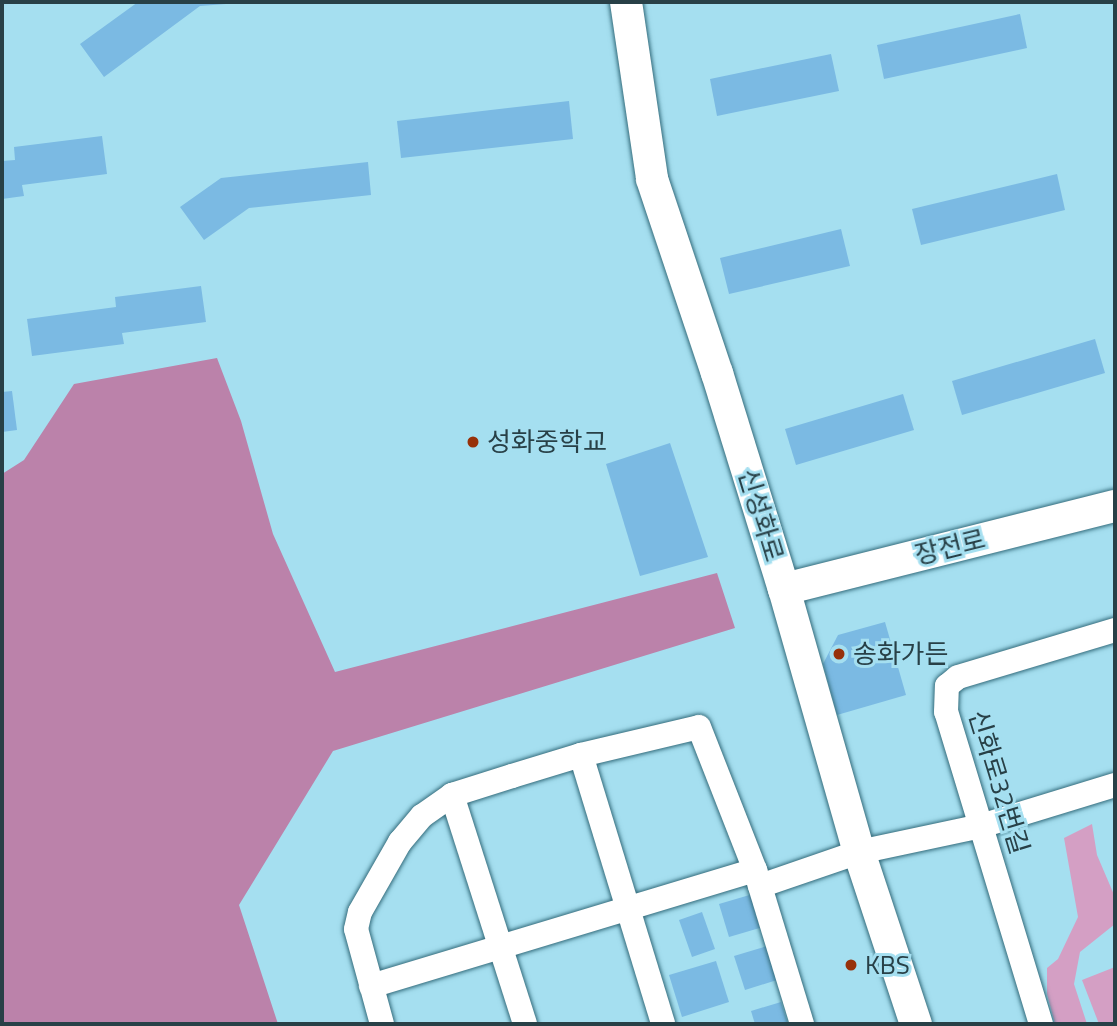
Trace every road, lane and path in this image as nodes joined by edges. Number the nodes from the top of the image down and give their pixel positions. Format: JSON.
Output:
{"nodes":[{"id":1,"x":626,"y":2,"type":"edge"},
{"id":2,"x":1115,"y":506,"type":"edge"},
{"id":3,"x":784,"y":589,"type":"junction"},
{"id":4,"x":1115,"y":630,"type":"edge"},
{"id":5,"x":581,"y":755,"type":"junction"},
{"id":6,"x":1115,"y":785,"type":"edge"},
{"id":7,"x":452,"y":795,"type":"junction"},
{"id":8,"x":981,"y":826,"type":"junction"},
{"id":9,"x":859,"y":852,"type":"junction"},
{"id":10,"x":758,"y":878,"type":"junction"},
{"id":11,"x":628,"y":909,"type":"junction"},
{"id":12,"x":502,"y":947,"type":"junction"},
{"id":13,"x":372,"y":986,"type":"junction"},
{"id":14,"x":382,"y":1024,"type":"edge"},
{"id":15,"x":525,"y":1024,"type":"edge"},
{"id":16,"x":663,"y":1024,"type":"edge"},
{"id":17,"x":802,"y":1024,"type":"edge"},
{"id":18,"x":916,"y":1024,"type":"edge"},
{"id":19,"x":1041,"y":1024,"type":"edge"}],
"edges":[{"from":1,"to":3,"type":"street","name":"신성화로"},
{"from":2,"to":3,"type":"street","name":"장전로"},
{"from":3,"to":9,"type":"street","name":"신성화로"},
{"from":4,"to":8,"type":"street","name":"신화로32번길"},
{"from":5,"to":7,"type":"street"},
{"from":5,"to":10,"type":"street"},
{"from":5,"to":11,"type":"street"},
{"from":6,"to":8,"type":"street"},
{"from":7,"to":12,"type":"street"},
{"from":7,"to":13,"type":"street"},
{"from":8,"to":9,"type":"street"},
{"from":8,"to":19,"type":"street","name":"신화로32번길"},
{"from":9,"to":10,"type":"street"},
{"from":9,"to":18,"type":"street","name":"신성화로"},
{"from":10,"to":11,"type":"street"},
{"from":10,"to":17,"type":"street"},
{"from":11,"to":12,"type":"street"},
{"from":11,"to":16,"type":"street"},
{"from":12,"to":13,"type":"street"},
{"from":12,"to":15,"type":"street"},
{"from":13,"to":14,"type":"street"}]}
